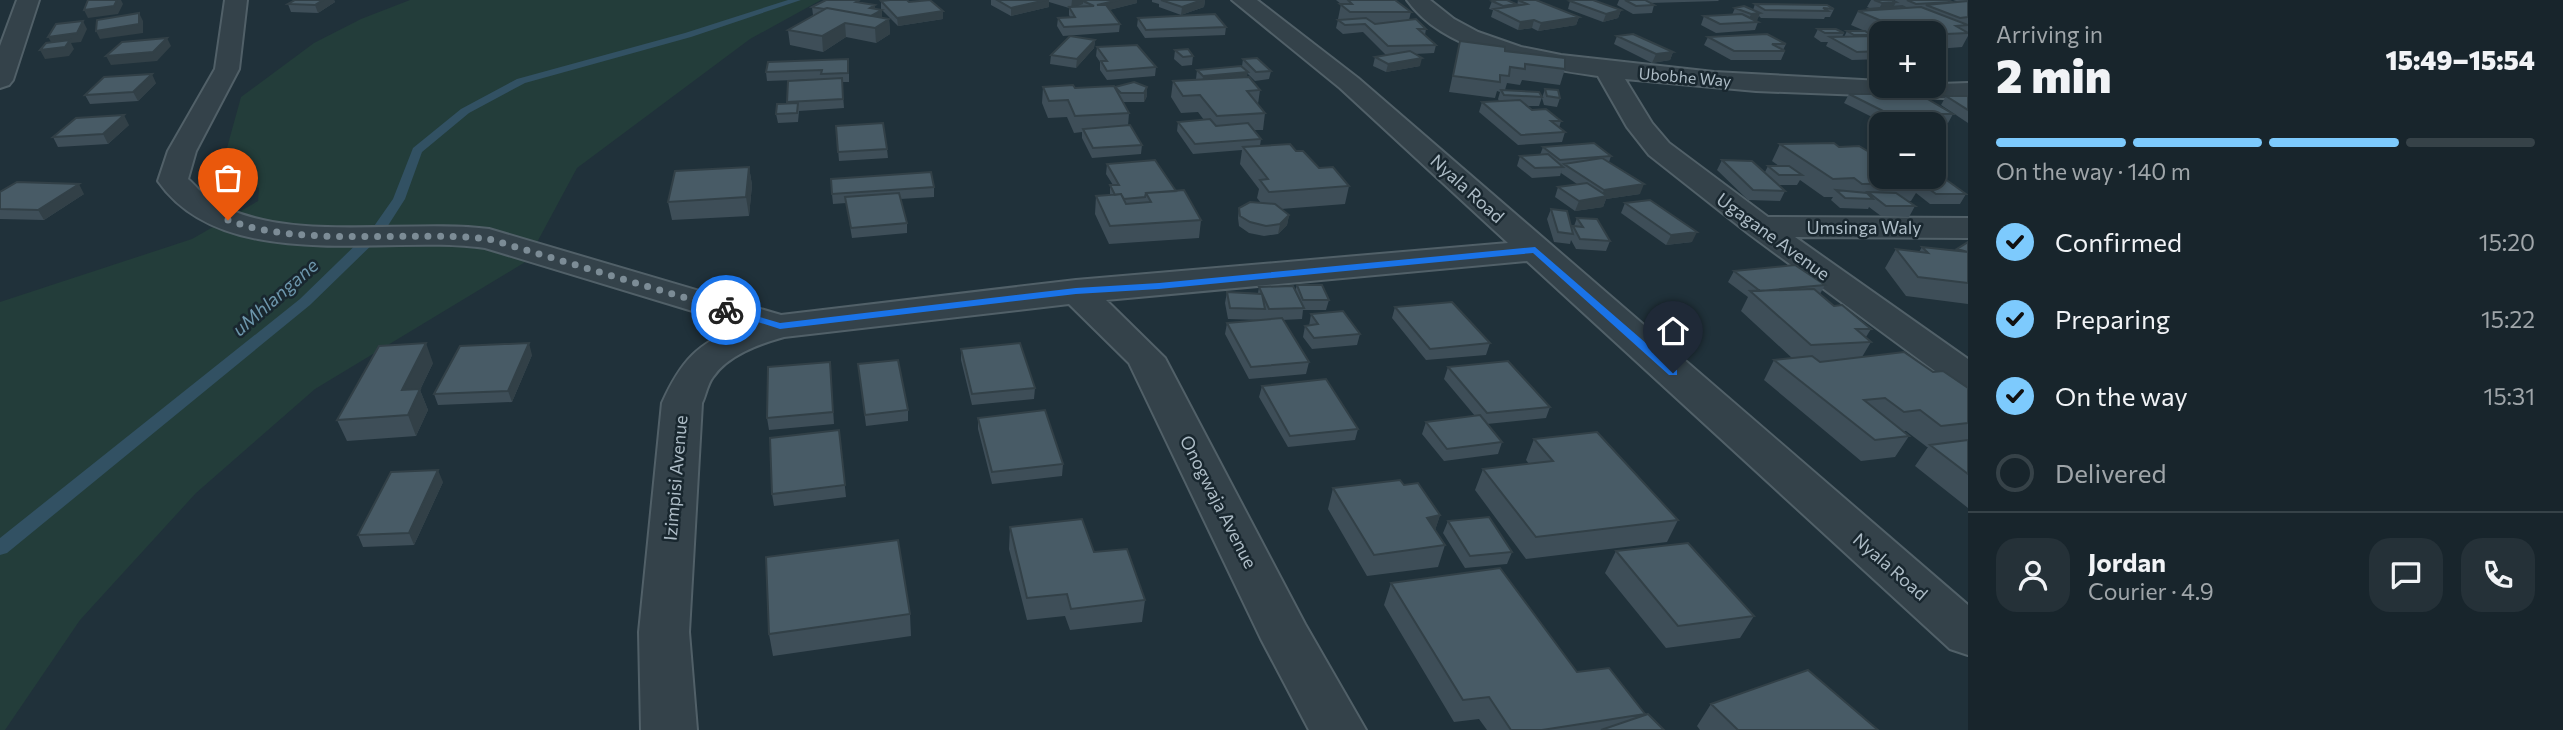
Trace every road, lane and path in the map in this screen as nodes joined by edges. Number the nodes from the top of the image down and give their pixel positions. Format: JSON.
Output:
{"nodes":[{"id":1,"x":27,"y":0,"type":"edge"},
{"id":2,"x":236,"y":0,"type":"edge"},
{"id":3,"x":1243,"y":0,"type":"edge"},
{"id":4,"x":1418,"y":0,"type":"edge"},
{"id":5,"x":1607,"y":69,"type":"junction"},
{"id":6,"x":0,"y":80,"type":"edge"},
{"id":7,"x":1968,"y":91,"type":"edge"},
{"id":8,"x":1760,"y":228,"type":"junction"},
{"id":9,"x":1968,"y":228,"type":"edge"},
{"id":10,"x":1535,"y":250,"type":"junction"},
{"id":11,"x":1076,"y":291,"type":"junction"},
{"id":12,"x":780,"y":326,"type":"junction"},
{"id":13,"x":1968,"y":377,"type":"edge"},
{"id":14,"x":1968,"y":635,"type":"edge"},
{"id":15,"x":669,"y":730,"type":"edge"},
{"id":16,"x":1338,"y":730,"type":"edge"}],
"edges":[{"from":1,"to":6,"type":"street"},
{"from":2,"to":12,"type":"street"},
{"from":3,"to":10,"type":"street","name":"Nyala Road"},
{"from":4,"to":5,"type":"street","name":"Ubobhe Way"},
{"from":5,"to":7,"type":"street","name":"Ubobhe Way"},
{"from":5,"to":8,"type":"street","name":"Ugagane Avenue"},
{"from":8,"to":9,"type":"street","name":"Umsinga Waly"},
{"from":8,"to":13,"type":"street","name":"Ugagane Avenue"},
{"from":10,"to":11,"type":"street","name":"Izimpisi Avenue"},
{"from":10,"to":14,"type":"street","name":"Nyala Road"},
{"from":11,"to":12,"type":"street","name":"Izimpisi Avenue"},
{"from":11,"to":16,"type":"street","name":"Onogwaja Avenue"},
{"from":12,"to":15,"type":"street","name":"Izimpisi Avenue"}]}
